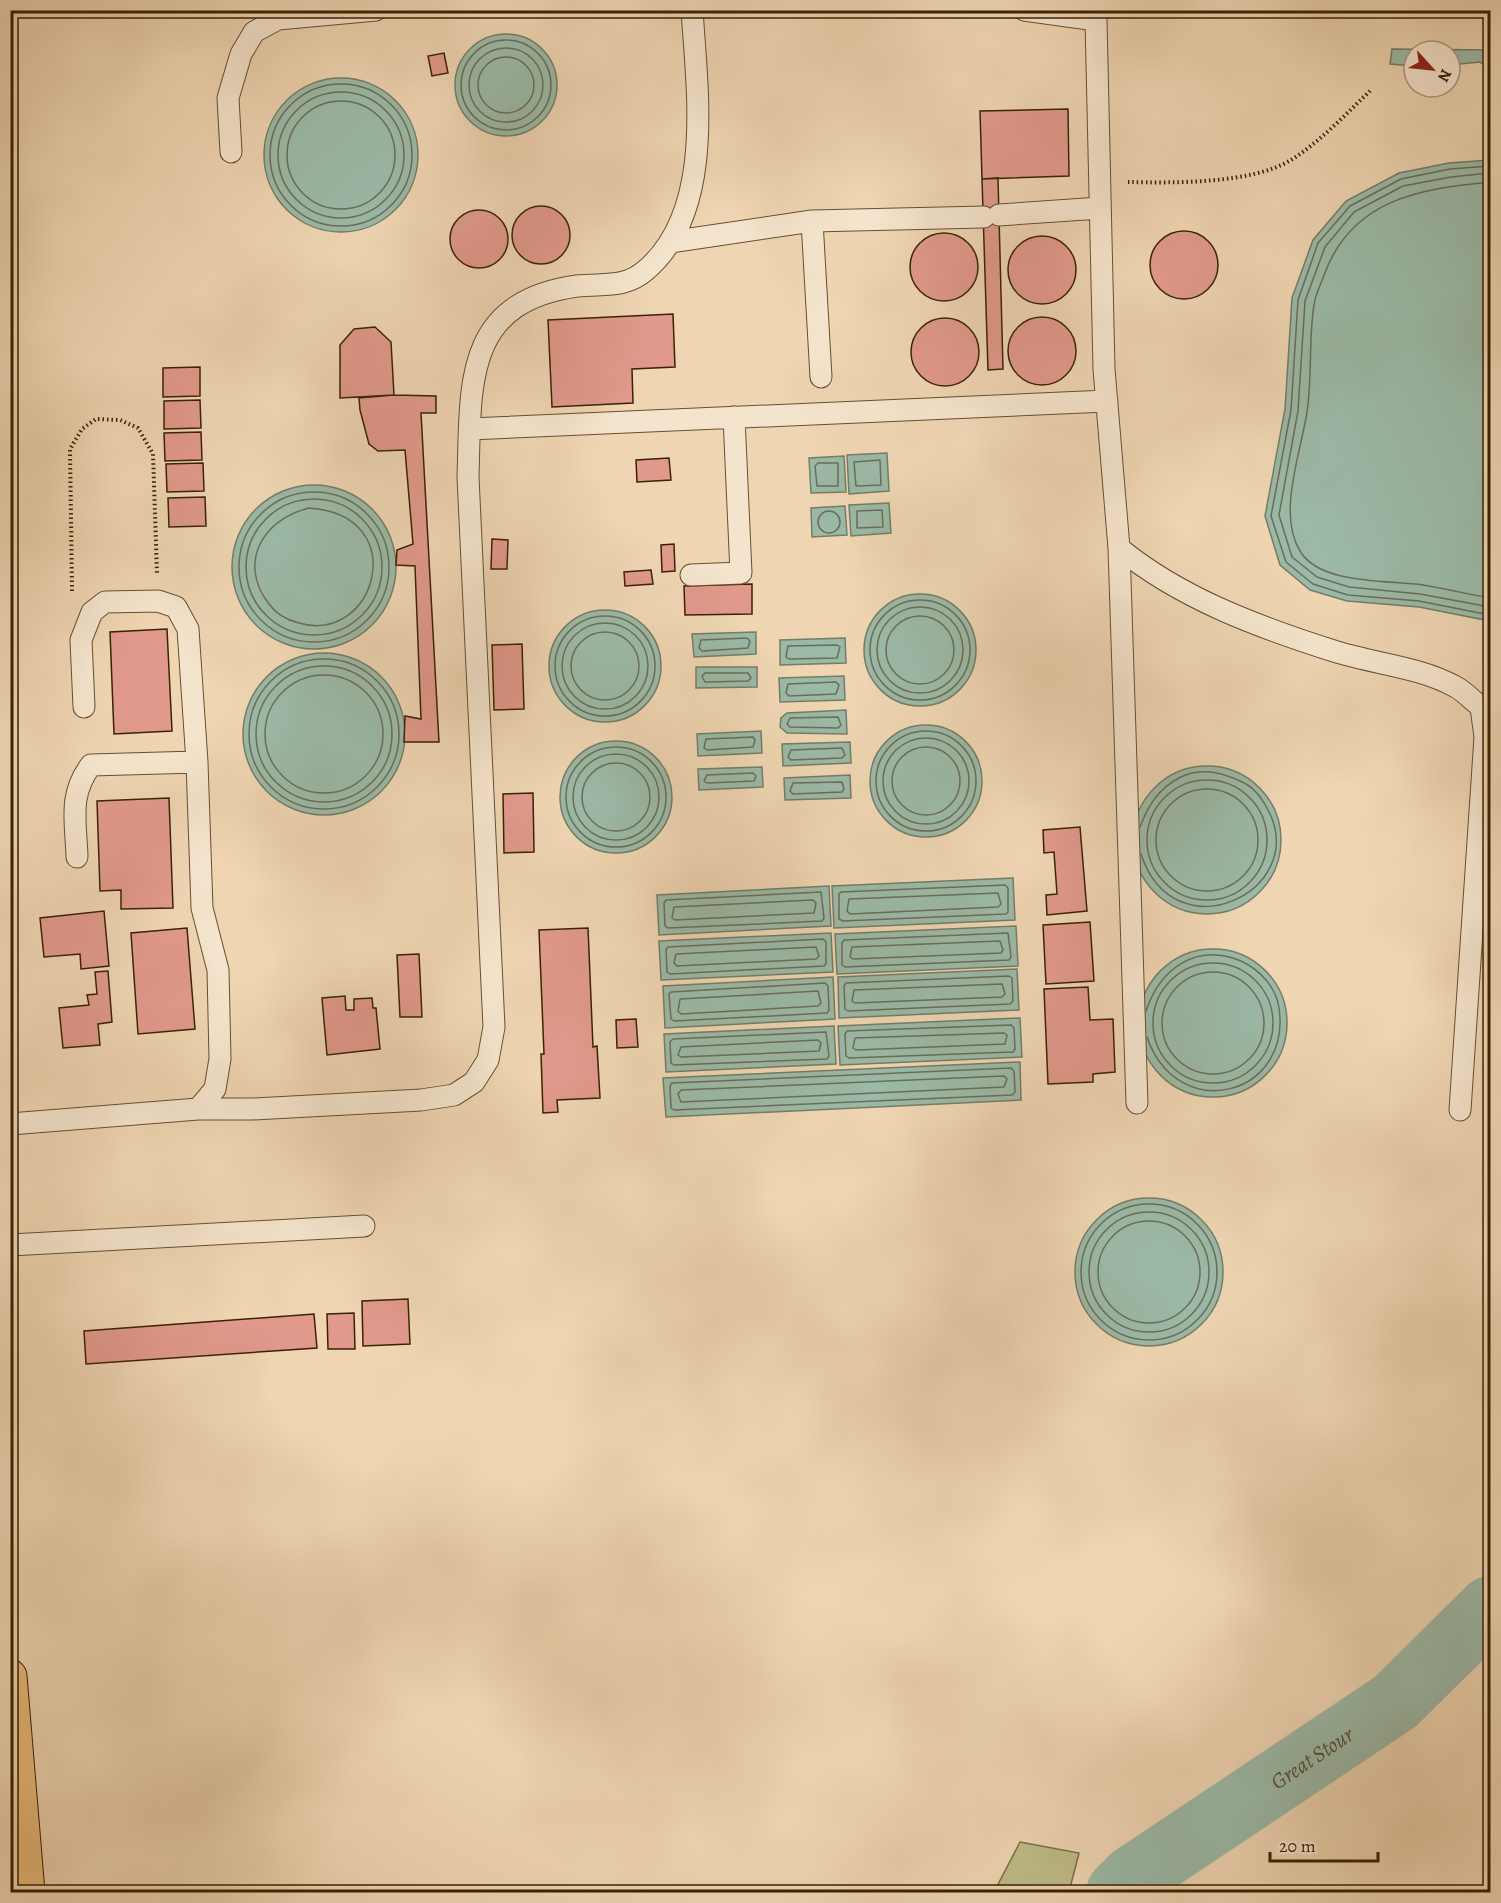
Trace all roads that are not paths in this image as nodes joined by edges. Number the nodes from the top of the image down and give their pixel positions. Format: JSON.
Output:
{"nodes":[{"id":1,"x":376,"y":10,"type":"edge"},
{"id":2,"x":692,"y":10,"type":"edge"},
{"id":3,"x":1024,"y":10,"type":"edge"},
{"id":4,"x":231,"y":152,"type":"dead end"},
{"id":5,"x":1100,"y":208,"type":"junction"},
{"id":6,"x":812,"y":221,"type":"junction"},
{"id":7,"x":670,"y":242,"type":"junction"},
{"id":8,"x":821,"y":377,"type":"dead end"},
{"id":9,"x":1107,"y":401,"type":"junction"},
{"id":10,"x":734,"y":417,"type":"junction"},
{"id":11,"x":470,"y":429,"type":"junction"},
{"id":12,"x":1119,"y":548,"type":"junction"},
{"id":13,"x":691,"y":575,"type":"dead end"},
{"id":14,"x":84,"y":707,"type":"dead end"},
{"id":15,"x":197,"y":762,"type":"junction"},
{"id":16,"x":77,"y":857,"type":"dead end"},
{"id":17,"x":1137,"y":1103,"type":"dead end"},
{"id":18,"x":198,"y":1109,"type":"junction"},
{"id":19,"x":1460,"y":1110,"type":"dead end"},
{"id":20,"x":10,"y":1124,"type":"edge"},
{"id":21,"x":364,"y":1226,"type":"dead end"},
{"id":22,"x":10,"y":1245,"type":"edge"},
{"id":23,"x":10,"y":1676,"type":"edge"},
{"id":24,"x":28,"y":1893,"type":"edge"}],
"edges":[{"from":1,"to":4,"type":"lane"},
{"from":2,"to":7,"type":"lane"},
{"from":3,"to":5,"type":"lane"},
{"from":5,"to":6,"type":"lane"},
{"from":5,"to":9,"type":"lane"},
{"from":6,"to":7,"type":"lane"},
{"from":6,"to":8,"type":"lane"},
{"from":7,"to":11,"type":"lane"},
{"from":9,"to":10,"type":"lane"},
{"from":9,"to":12,"type":"lane"},
{"from":10,"to":11,"type":"lane"},
{"from":10,"to":13,"type":"lane"},
{"from":11,"to":18,"type":"lane"},
{"from":12,"to":17,"type":"lane"},
{"from":12,"to":19,"type":"lane"},
{"from":14,"to":15,"type":"lane"},
{"from":15,"to":16,"type":"lane"},
{"from":15,"to":18,"type":"lane"},
{"from":18,"to":20,"type":"lane"},
{"from":21,"to":22,"type":"lane"},
{"from":23,"to":24,"type":"highway"}]}
